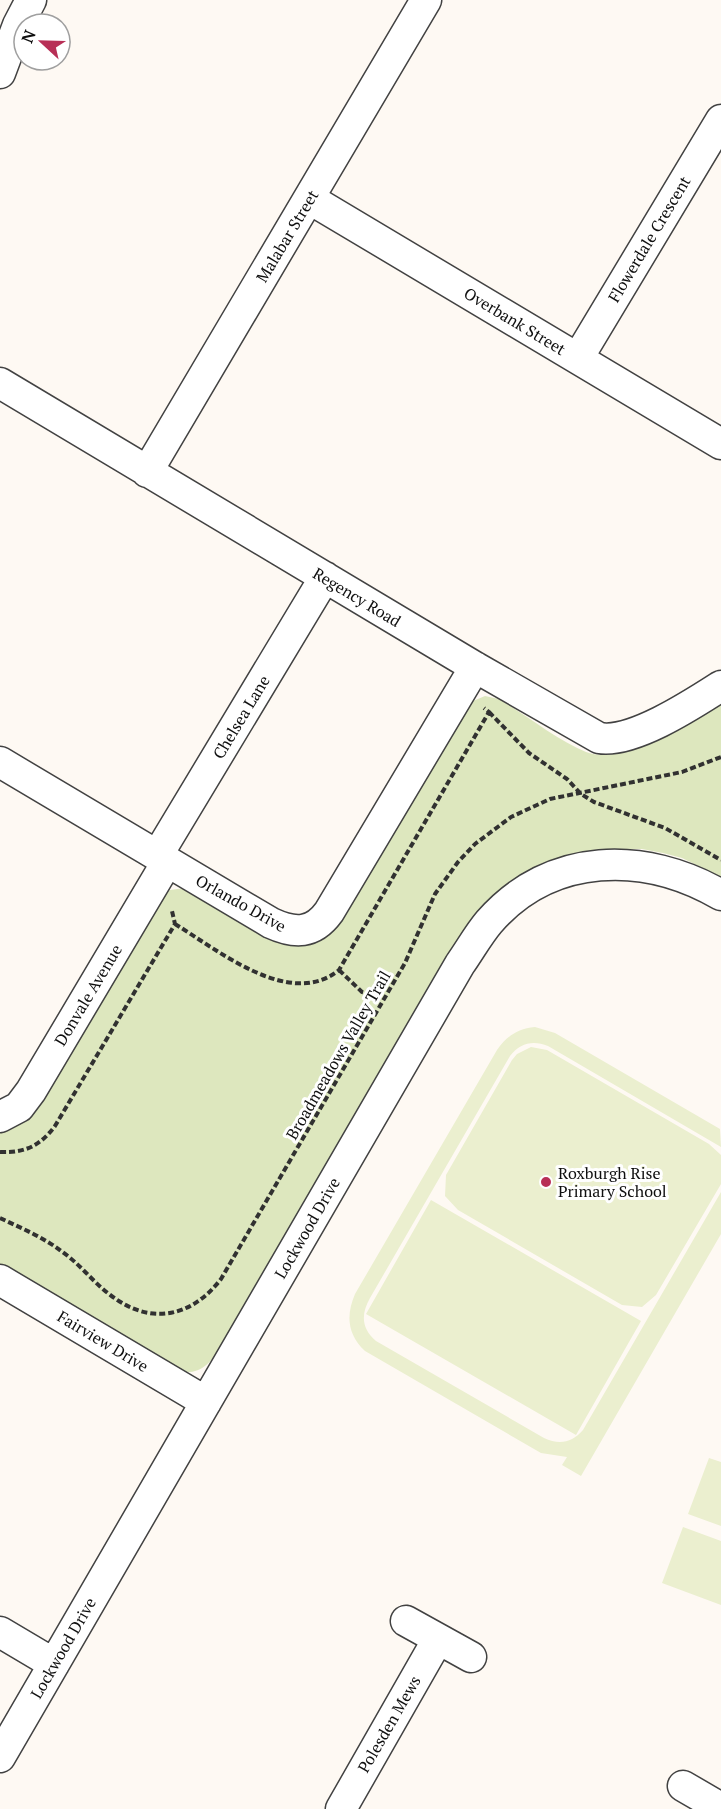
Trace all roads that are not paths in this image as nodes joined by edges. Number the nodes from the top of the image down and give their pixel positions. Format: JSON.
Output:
{"nodes":[{"id":1,"x":426,"y":0,"type":"edge"},
{"id":2,"x":18,"y":6,"type":"edge"},
{"id":3,"x":0,"y":73,"type":"edge"},
{"id":4,"x":721,"y":120,"type":"edge"},
{"id":5,"x":309,"y":199,"type":"junction"},
{"id":6,"x":578,"y":358,"type":"junction"},
{"id":7,"x":0,"y":383,"type":"edge"},
{"id":8,"x":721,"y":444,"type":"edge"},
{"id":9,"x":147,"y":472,"type":"junction"},
{"id":10,"x":325,"y":577,"type":"junction"},
{"id":11,"x":475,"y":667,"type":"junction"},
{"id":12,"x":721,"y":686,"type":"edge"},
{"id":13,"x":0,"y":762,"type":"edge"},
{"id":14,"x":162,"y":859,"type":"junction"},
{"id":15,"x":721,"y":895,"type":"edge"},
{"id":16,"x":0,"y":1117,"type":"edge"},
{"id":17,"x":0,"y":1280,"type":"edge"},
{"id":18,"x":206,"y":1402,"type":"junction"},
{"id":19,"x":406,"y":1621,"type":"dead end"},
{"id":20,"x":0,"y":1632,"type":"edge"},
{"id":21,"x":438,"y":1639,"type":"junction"},
{"id":22,"x":471,"y":1657,"type":"dead end"},
{"id":23,"x":54,"y":1664,"type":"junction"},
{"id":24,"x":0,"y":1756,"type":"edge"},
{"id":25,"x":683,"y":1786,"type":"dead end"},
{"id":26,"x":716,"y":1807,"type":"edge"},
{"id":27,"x":341,"y":1809,"type":"edge"}],
"edges":[{"from":1,"to":5,"type":"street","name":"Malabar Street"},
{"from":2,"to":3,"type":"street"},
{"from":4,"to":6,"type":"street","name":"Flowerdale Crescent"},
{"from":5,"to":6,"type":"street","name":"Overbank Street"},
{"from":5,"to":9,"type":"street","name":"Malabar Street"},
{"from":6,"to":8,"type":"street","name":"Overbank Street"},
{"from":7,"to":9,"type":"street","name":"Regency Road"},
{"from":9,"to":10,"type":"street","name":"Regency Road"},
{"from":10,"to":11,"type":"street","name":"Regency Road"},
{"from":10,"to":14,"type":"street","name":"Chelsea Lane"},
{"from":11,"to":12,"type":"street","name":"Regency Road"},
{"from":11,"to":14,"type":"street","name":"Orlando Drive"},
{"from":13,"to":14,"type":"street","name":"Orlando Drive"},
{"from":14,"to":16,"type":"street","name":"Donvale Avenue"},
{"from":15,"to":18,"type":"street","name":"Lockwood Drive"},
{"from":17,"to":18,"type":"street","name":"Fairview Drive"},
{"from":18,"to":23,"type":"street","name":"Lockwood Drive"},
{"from":19,"to":21,"type":"street"},
{"from":20,"to":23,"type":"street"},
{"from":21,"to":22,"type":"street"},
{"from":21,"to":27,"type":"street","name":"Polesden Mews"},
{"from":23,"to":24,"type":"street","name":"Lockwood Drive"},
{"from":25,"to":26,"type":"street"}]}
